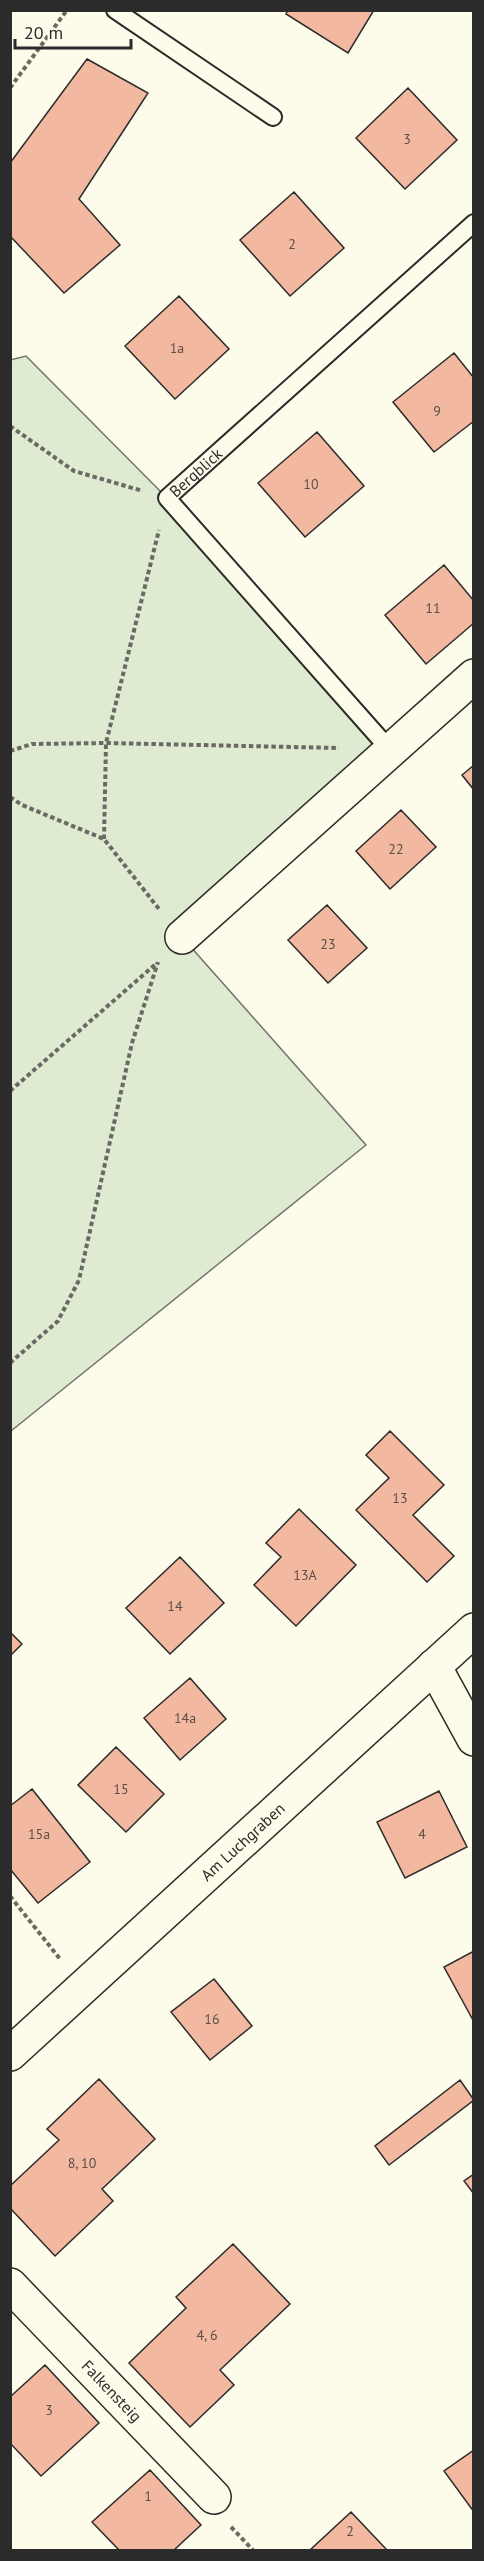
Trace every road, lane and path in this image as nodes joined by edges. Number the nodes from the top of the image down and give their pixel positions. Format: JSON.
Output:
{"nodes":[{"id":1,"x":67,"y":10,"type":"edge"},
{"id":2,"x":115,"y":10,"type":"edge"},
{"id":3,"x":10,"y":88,"type":"edge"},
{"id":4,"x":273,"y":117,"type":"dead end"},
{"id":5,"x":474,"y":223,"type":"edge"},
{"id":6,"x":10,"y":426,"type":"edge"},
{"id":7,"x":167,"y":498,"type":"junction"},
{"id":8,"x":474,"y":676,"type":"edge"},
{"id":9,"x":106,"y":743,"type":"junction"},
{"id":10,"x":390,"y":750,"type":"junction"},
{"id":11,"x":10,"y":751,"type":"edge"},
{"id":12,"x":10,"y":798,"type":"edge"},
{"id":13,"x":104,"y":839,"type":"junction"},
{"id":14,"x":182,"y":937,"type":"junction"},
{"id":15,"x":157,"y":963,"type":"junction"},
{"id":16,"x":10,"y":1091,"type":"edge"},
{"id":17,"x":10,"y":1364,"type":"edge"},
{"id":18,"x":474,"y":1630,"type":"edge"},
{"id":19,"x":434,"y":1666,"type":"junction"},
{"id":20,"x":474,"y":1739,"type":"edge"},
{"id":21,"x":10,"y":1896,"type":"edge"},
{"id":22,"x":83,"y":1988,"type":"junction"},
{"id":23,"x":10,"y":2054,"type":"edge"},
{"id":24,"x":10,"y":2285,"type":"edge"},
{"id":25,"x":221,"y":2510,"type":"joint"},
{"id":26,"x":253,"y":2550,"type":"edge"}],
"edges":[{"from":1,"to":3,"type":"path"},
{"from":2,"to":4,"type":"lane"},
{"from":5,"to":7,"type":"lane","name":"Bergblick"},
{"from":6,"to":7,"type":"path"},
{"from":7,"to":9,"type":"path"},
{"from":7,"to":10,"type":"lane","name":"Bergblick"},
{"from":8,"to":10,"type":"street"},
{"from":9,"to":10,"type":"path"},
{"from":9,"to":11,"type":"path"},
{"from":9,"to":13,"type":"path"},
{"from":10,"to":14,"type":"street"},
{"from":12,"to":13,"type":"path"},
{"from":13,"to":14,"type":"path"},
{"from":14,"to":15,"type":"path"},
{"from":15,"to":16,"type":"path"},
{"from":15,"to":17,"type":"path"},
{"from":18,"to":19,"type":"street","name":"Am Luchgraben"},
{"from":19,"to":20,"type":"street"},
{"from":19,"to":22,"type":"street","name":"Am Luchgraben"},
{"from":21,"to":22,"type":"path"},
{"from":22,"to":23,"type":"street","name":"Am Luchgraben"},
{"from":24,"to":25,"type":"street","name":"Falkensteig"},
{"from":25,"to":26,"type":"path"}]}
